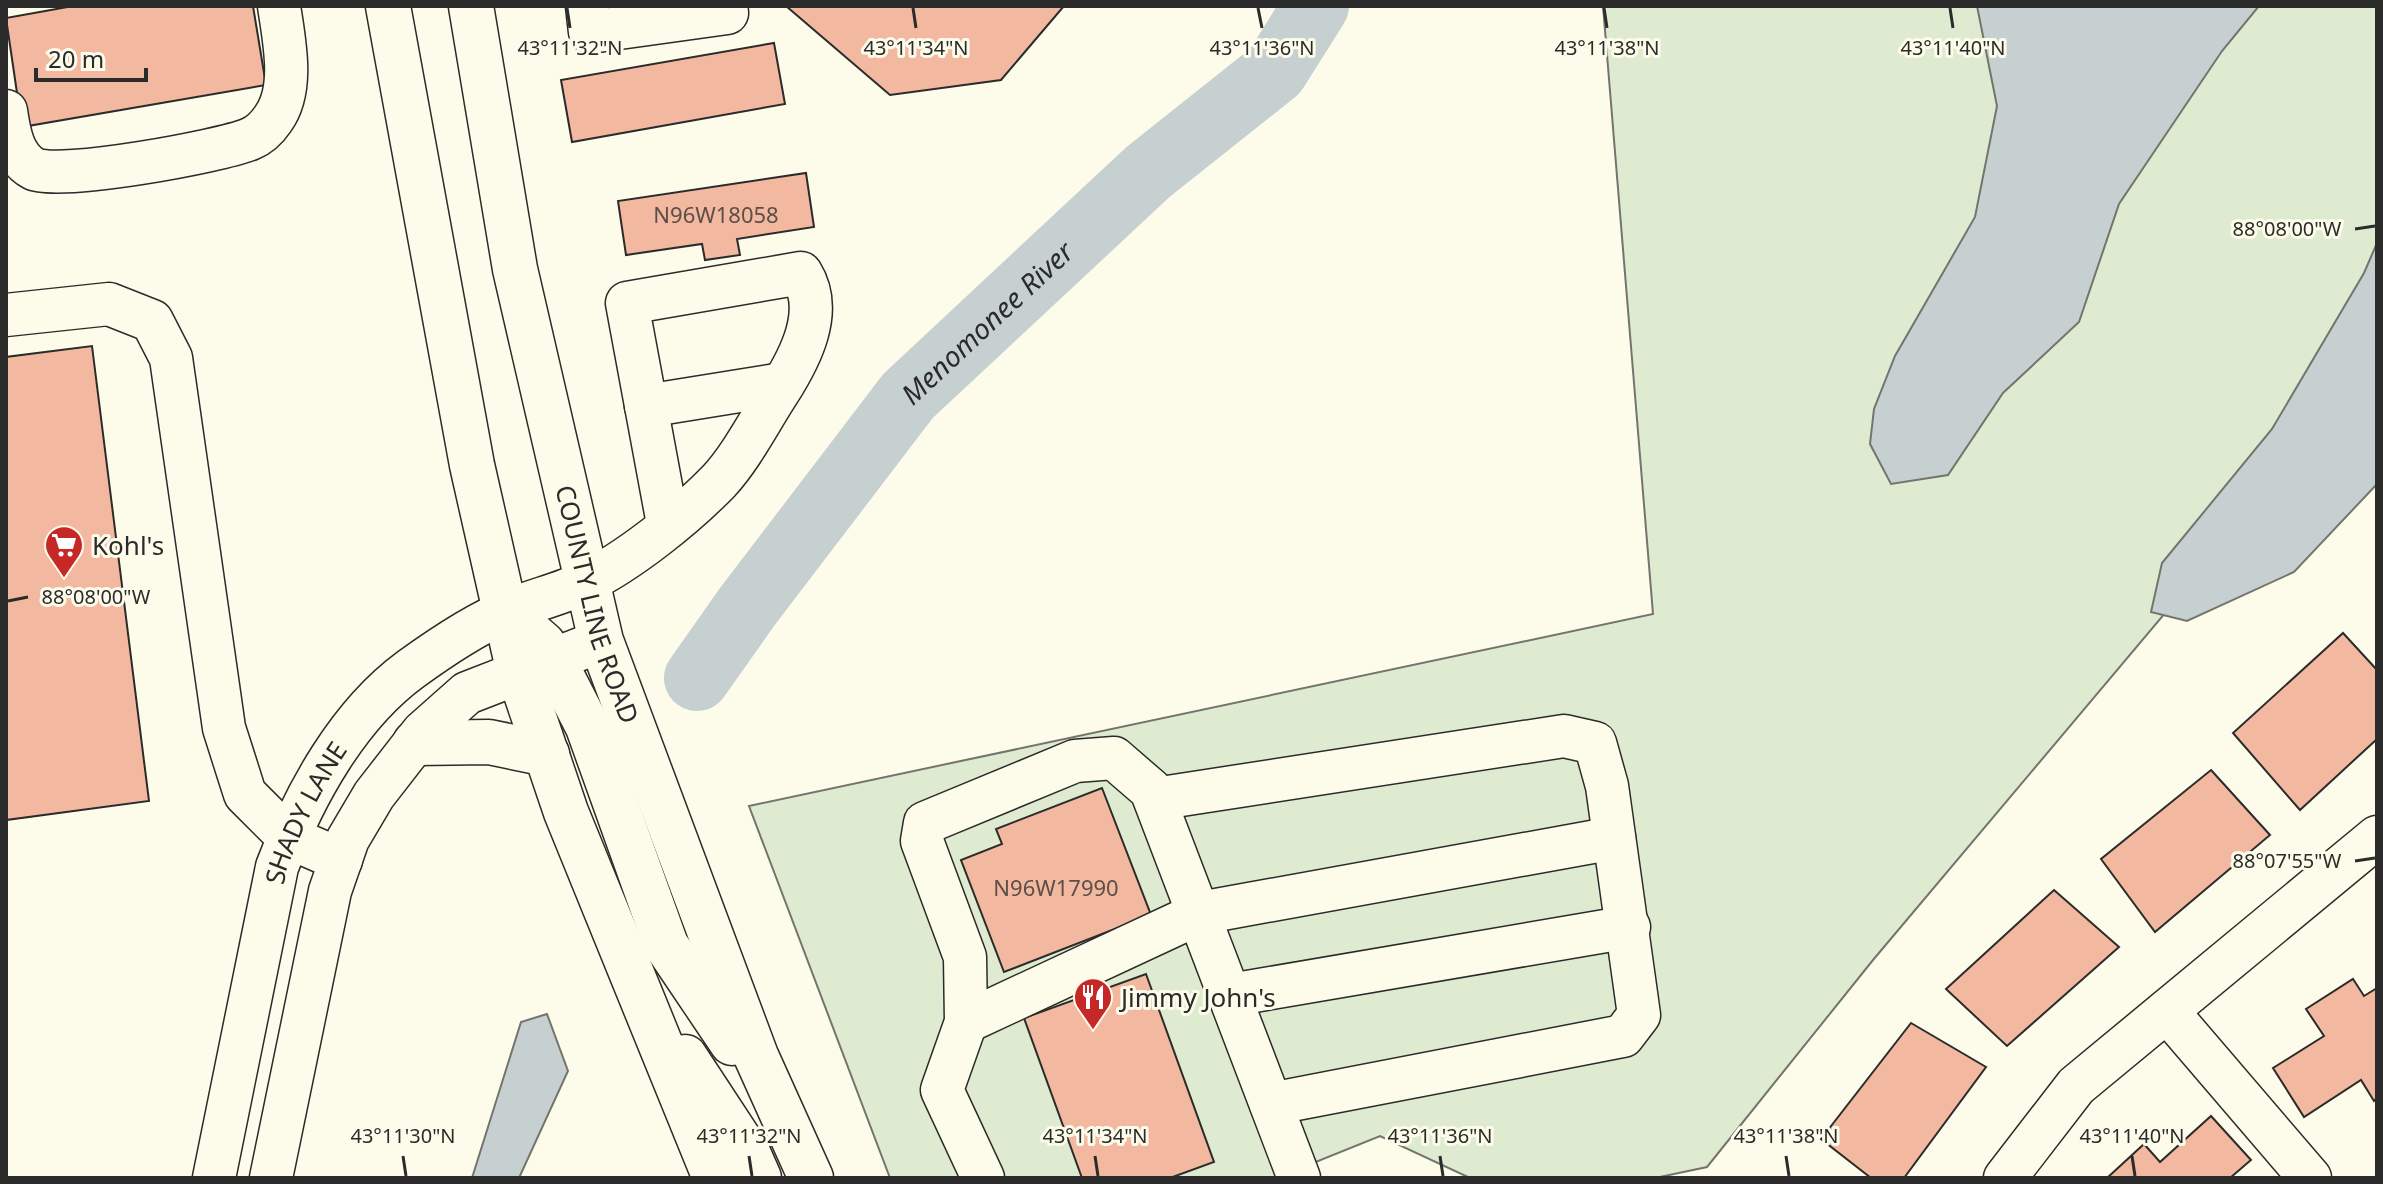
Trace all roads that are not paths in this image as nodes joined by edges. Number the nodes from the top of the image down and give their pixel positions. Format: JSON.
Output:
{"nodes":[{"id":1,"x":279,"y":6,"type":"edge"},
{"id":2,"x":388,"y":6,"type":"edge"},
{"id":3,"x":471,"y":6,"type":"edge"},
{"id":4,"x":587,"y":6,"type":"edge"},
{"id":5,"x":726,"y":6,"type":"edge"},
{"id":6,"x":6,"y":111,"type":"edge"},
{"id":7,"x":6,"y":315,"type":"edge"},
{"id":8,"x":783,"y":384,"type":"junction"},
{"id":9,"x":646,"y":406,"type":"junction"},
{"id":10,"x":668,"y":524,"type":"junction"},
{"id":11,"x":585,"y":582,"type":"junction"},
{"id":12,"x":506,"y":612,"type":"junction"},
{"id":13,"x":601,"y":641,"type":"junction"},
{"id":14,"x":536,"y":665,"type":"junction"},
{"id":15,"x":415,"y":743,"type":"junction"},
{"id":16,"x":547,"y":754,"type":"junction"},
{"id":17,"x":1155,"y":799,"type":"junction"},
{"id":18,"x":288,"y":837,"type":"junction"},
{"id":19,"x":1614,"y":838,"type":"junction"},
{"id":20,"x":2375,"y":843,"type":"edge"},
{"id":21,"x":341,"y":860,"type":"junction"},
{"id":22,"x":1200,"y":913,"type":"junction"},
{"id":23,"x":1629,"y":927,"type":"junction"},
{"id":24,"x":629,"y":971,"type":"junction"},
{"id":25,"x":1230,"y":995,"type":"junction"},
{"id":26,"x":2167,"y":1011,"type":"junction"},
{"id":27,"x":966,"y":1022,"type":"junction"},
{"id":28,"x":1271,"y":1104,"type":"junction"},
{"id":29,"x":785,"y":1122,"type":"junction"},
{"id":30,"x":214,"y":1178,"type":"edge"},
{"id":31,"x":271,"y":1178,"type":"edge"},
{"id":32,"x":715,"y":1178,"type":"edge"},
{"id":33,"x":759,"y":1178,"type":"edge"},
{"id":34,"x":811,"y":1178,"type":"edge"},
{"id":35,"x":983,"y":1178,"type":"edge"},
{"id":36,"x":1299,"y":1178,"type":"edge"},
{"id":37,"x":2005,"y":1178,"type":"edge"},
{"id":38,"x":2310,"y":1178,"type":"edge"}],
"edges":[{"from":1,"to":6,"type":"street"},
{"from":2,"to":12,"type":"main road"},
{"from":3,"to":11,"type":"main road","name":"COUNTY LINE ROAD"},
{"from":4,"to":5,"type":"street"},
{"from":7,"to":18,"type":"street"},
{"from":8,"to":9,"type":"street"},
{"from":8,"to":9,"type":"street","name":"SHADY LANE"},
{"from":8,"to":10,"type":"street","name":"SHADY LANE"},
{"from":9,"to":10,"type":"street"},
{"from":10,"to":11,"type":"street","name":"SHADY LANE"},
{"from":11,"to":12,"type":"street","name":"SHADY LANE"},
{"from":11,"to":13,"type":"main road","name":"COUNTY LINE ROAD"},
{"from":12,"to":14,"type":"main road"},
{"from":12,"to":18,"type":"street","name":"SHADY LANE"},
{"from":13,"to":14,"type":"street","name":"SHADY LANE"},
{"from":13,"to":29,"type":"main road","name":"COUNTY LINE ROAD"},
{"from":14,"to":15,"type":"street","name":"SHADY LANE"},
{"from":14,"to":16,"type":"main road"},
{"from":14,"to":29,"type":"main road"},
{"from":15,"to":16,"type":"main road"},
{"from":15,"to":21,"type":"street","name":"SHADY LANE"},
{"from":16,"to":24,"type":"main road"},
{"from":17,"to":19,"type":"street"},
{"from":17,"to":22,"type":"street"},
{"from":17,"to":27,"type":"street"},
{"from":18,"to":21,"type":"street"},
{"from":18,"to":30,"type":"street","name":"SHADY LANE"},
{"from":19,"to":22,"type":"street"},
{"from":19,"to":23,"type":"street"},
{"from":20,"to":26,"type":"street"},
{"from":21,"to":31,"type":"street","name":"SHADY LANE"},
{"from":22,"to":25,"type":"street"},
{"from":22,"to":27,"type":"street"},
{"from":23,"to":25,"type":"street"},
{"from":23,"to":28,"type":"street"},
{"from":24,"to":32,"type":"main road"},
{"from":24,"to":33,"type":"main road"},
{"from":25,"to":28,"type":"street"},
{"from":26,"to":37,"type":"street"},
{"from":26,"to":38,"type":"street"},
{"from":27,"to":35,"type":"street"},
{"from":28,"to":36,"type":"street"},
{"from":29,"to":34,"type":"main road","name":"COUNTY LINE ROAD"}]}
